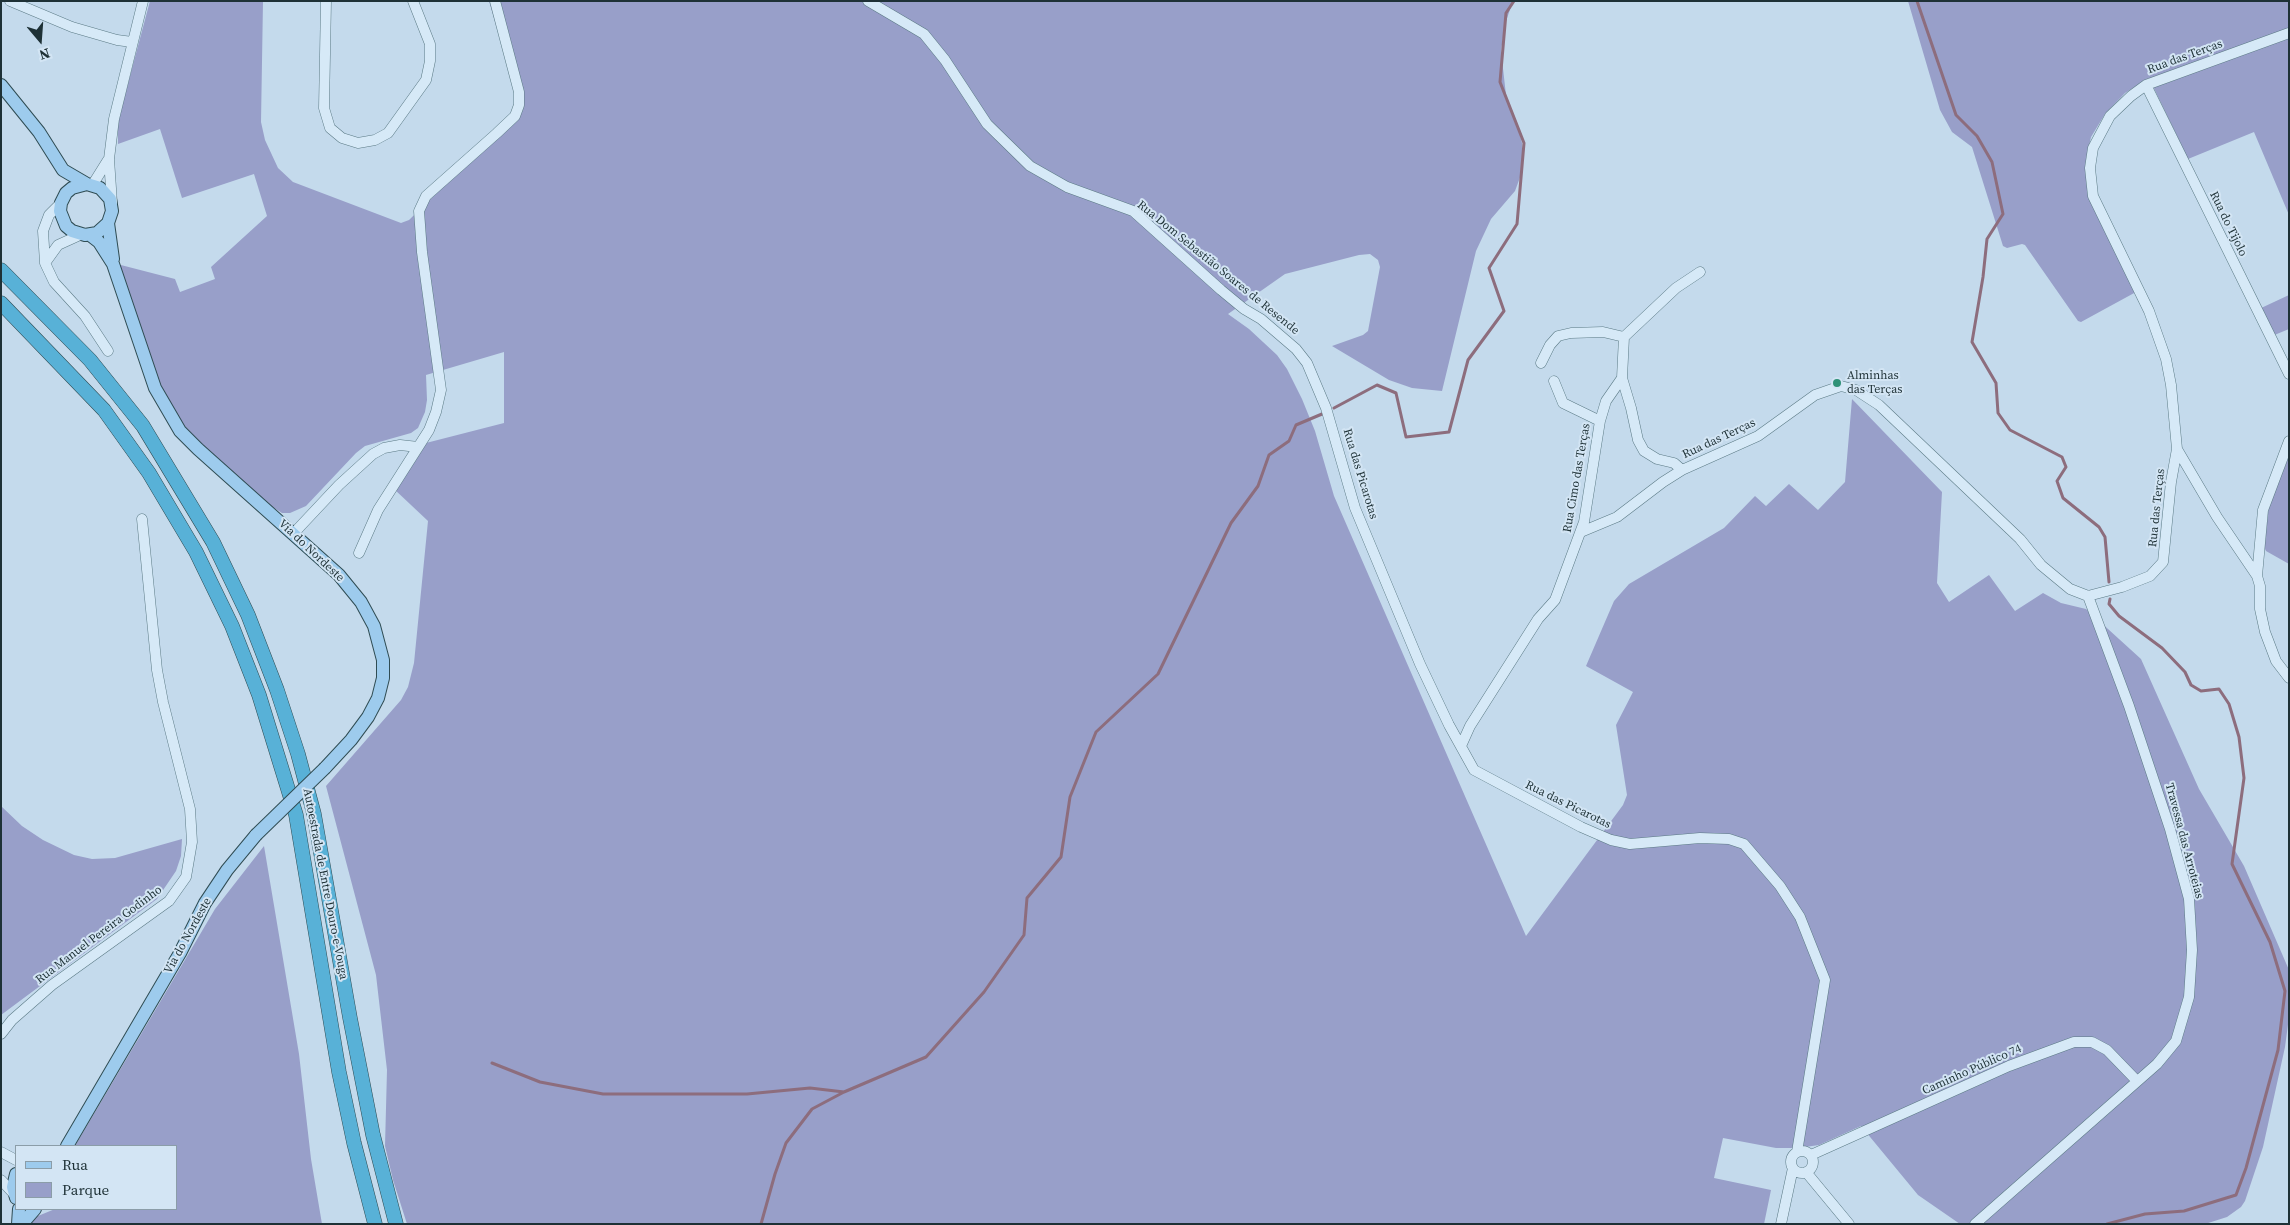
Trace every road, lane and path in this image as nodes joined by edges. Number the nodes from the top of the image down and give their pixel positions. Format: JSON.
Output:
{"nodes":[{"id":1,"x":10,"y":1,"type":"edge"},
{"id":2,"x":143,"y":1,"type":"edge"},
{"id":3,"x":326,"y":1,"type":"edge"},
{"id":4,"x":413,"y":1,"type":"edge"},
{"id":5,"x":495,"y":1,"type":"edge"},
{"id":6,"x":868,"y":1,"type":"edge"},
{"id":7,"x":2289,"y":33,"type":"edge"},
{"id":8,"x":132,"y":42,"type":"junction"},
{"id":9,"x":1,"y":85,"type":"edge"},
{"id":10,"x":2146,"y":85,"type":"junction"},
{"id":11,"x":55,"y":158,"type":"junction"},
{"id":12,"x":109,"y":160,"type":"junction"},
{"id":13,"x":90,"y":184,"type":"junction"},
{"id":14,"x":62,"y":201,"type":"junction"},
{"id":15,"x":112,"y":207,"type":"junction"},
{"id":16,"x":108,"y":223,"type":"junction"},
{"id":17,"x":85,"y":235,"type":"junction"},
{"id":18,"x":45,"y":263,"type":"junction"},
{"id":19,"x":113,"y":264,"type":"junction"},
{"id":20,"x":1,"y":270,"type":"edge"},
{"id":21,"x":1700,"y":272,"type":"dead end"},
{"id":22,"x":1,"y":303,"type":"edge"},
{"id":23,"x":1624,"y":337,"type":"junction"},
{"id":24,"x":108,"y":352,"type":"dead end"},
{"id":25,"x":1541,"y":363,"type":"dead end"},
{"id":26,"x":2289,"y":374,"type":"edge"},
{"id":27,"x":1622,"y":378,"type":"junction"},
{"id":28,"x":1554,"y":381,"type":"dead end"},
{"id":29,"x":1326,"y":408,"type":"joint"},
{"id":30,"x":1600,"y":421,"type":"junction"},
{"id":31,"x":2289,"y":441,"type":"edge"},
{"id":32,"x":418,"y":447,"type":"junction"},
{"id":33,"x":2177,"y":449,"type":"junction"},
{"id":34,"x":1682,"y":470,"type":"junction"},
{"id":35,"x":142,"y":519,"type":"dead end"},
{"id":36,"x":1581,"y":532,"type":"junction"},
{"id":37,"x":293,"y":534,"type":"junction"},
{"id":38,"x":359,"y":553,"type":"dead end"},
{"id":39,"x":2257,"y":576,"type":"junction"},
{"id":40,"x":2088,"y":596,"type":"junction"},
{"id":41,"x":2289,"y":678,"type":"edge"},
{"id":42,"x":1461,"y":746,"type":"junction"},
{"id":43,"x":1,"y":1034,"type":"edge"},
{"id":44,"x":2136,"y":1080,"type":"junction"},
{"id":45,"x":66,"y":1145,"type":"edge"},
{"id":46,"x":1,"y":1152,"type":"edge"},
{"id":47,"x":1797,"y":1152,"type":"junction"},
{"id":48,"x":1811,"y":1155,"type":"junction"},
{"id":49,"x":15,"y":1159,"type":"edge"},
{"id":50,"x":1792,"y":1168,"type":"junction"},
{"id":51,"x":1806,"y":1172,"type":"junction"},
{"id":52,"x":15,"y":1178,"type":"edge"},
{"id":53,"x":1,"y":1180,"type":"edge"},
{"id":54,"x":15,"y":1196,"type":"edge"},
{"id":55,"x":19,"y":1210,"type":"edge"},
{"id":56,"x":34,"y":1210,"type":"edge"},
{"id":57,"x":20,"y":1224,"type":"edge"},
{"id":58,"x":375,"y":1224,"type":"edge"},
{"id":59,"x":396,"y":1224,"type":"edge"},
{"id":60,"x":1782,"y":1224,"type":"edge"},
{"id":61,"x":1849,"y":1224,"type":"edge"},
{"id":62,"x":1975,"y":1224,"type":"edge"}],
"edges":[{"from":1,"to":8,"type":"street"},
{"from":2,"to":8,"type":"street"},
{"from":3,"to":4,"type":"street"},
{"from":5,"to":32,"type":"street"},
{"from":6,"to":29,"type":"street","name":"Rua Dom Sebastião Soares de Resende"},
{"from":7,"to":10,"type":"street","name":"Rua das Terças"},
{"from":8,"to":12,"type":"street"},
{"from":9,"to":11,"type":"main road"},
{"from":10,"to":26,"type":"street","name":"Rua do Tijolo"},
{"from":10,"to":33,"type":"street","name":"Rua das Terças"},
{"from":11,"to":13,"type":"main road"},
{"from":11,"to":14,"type":"main road"},
{"from":12,"to":13,"type":"street"},
{"from":12,"to":15,"type":"street"},
{"from":13,"to":14,"type":"main road"},
{"from":13,"to":15,"type":"main road"},
{"from":14,"to":17,"type":"main road"},
{"from":14,"to":18,"type":"street"},
{"from":15,"to":16,"type":"main road"},
{"from":16,"to":17,"type":"main road"},
{"from":16,"to":19,"type":"main road","name":"Via do Nordeste"},
{"from":17,"to":18,"type":"street"},
{"from":17,"to":19,"type":"main road","name":"Via do Nordeste"},
{"from":18,"to":24,"type":"street"},
{"from":19,"to":37,"type":"main road","name":"Via do Nordeste"},
{"from":20,"to":59,"type":"highway","name":"Autoestrada de Entre Douro-e-Vouga"},
{"from":21,"to":23,"type":"street"},
{"from":22,"to":58,"type":"highway","name":"Autoestrada de Entre Douro-e-Vouga"},
{"from":23,"to":25,"type":"street"},
{"from":23,"to":27,"type":"street"},
{"from":27,"to":30,"type":"street","name":"Rua Cimo das Terças"},
{"from":27,"to":34,"type":"street"},
{"from":28,"to":30,"type":"street"},
{"from":29,"to":42,"type":"street","name":"Rua das Picarotas"},
{"from":30,"to":36,"type":"street","name":"Rua Cimo das Terças"},
{"from":31,"to":39,"type":"street"},
{"from":32,"to":37,"type":"street"},
{"from":32,"to":38,"type":"street"},
{"from":33,"to":39,"type":"street"},
{"from":33,"to":40,"type":"street","name":"Rua das Terças"},
{"from":34,"to":36,"type":"street","name":"Rua das Terças"},
{"from":34,"to":40,"type":"street","name":"Rua das Terças"},
{"from":35,"to":43,"type":"street","name":"Rua Manuel Pereira Godinho"},
{"from":36,"to":42,"type":"street","name":"Rua Cimo das Terças"},
{"from":37,"to":45,"type":"main road","name":"Via do Nordeste","bridge":true},
{"from":39,"to":41,"type":"street"},
{"from":40,"to":44,"type":"street","name":"Travessa das Arroteias"},
{"from":42,"to":47,"type":"street","name":"Rua das Picarotas"},
{"from":44,"to":48,"type":"street","name":"Caminho Público 74"},
{"from":44,"to":62,"type":"street","name":"Travessa das Arroteias"},
{"from":46,"to":49,"type":"street"},
{"from":47,"to":48,"type":"street"},
{"from":47,"to":50,"type":"street"},
{"from":48,"to":51,"type":"street"},
{"from":50,"to":51,"type":"street"},
{"from":50,"to":60,"type":"street"},
{"from":51,"to":61,"type":"street"},
{"from":52,"to":54,"type":"main road"},
{"from":53,"to":54,"type":"street"},
{"from":55,"to":57,"type":"main road"},
{"from":56,"to":57,"type":"main road"}]}
